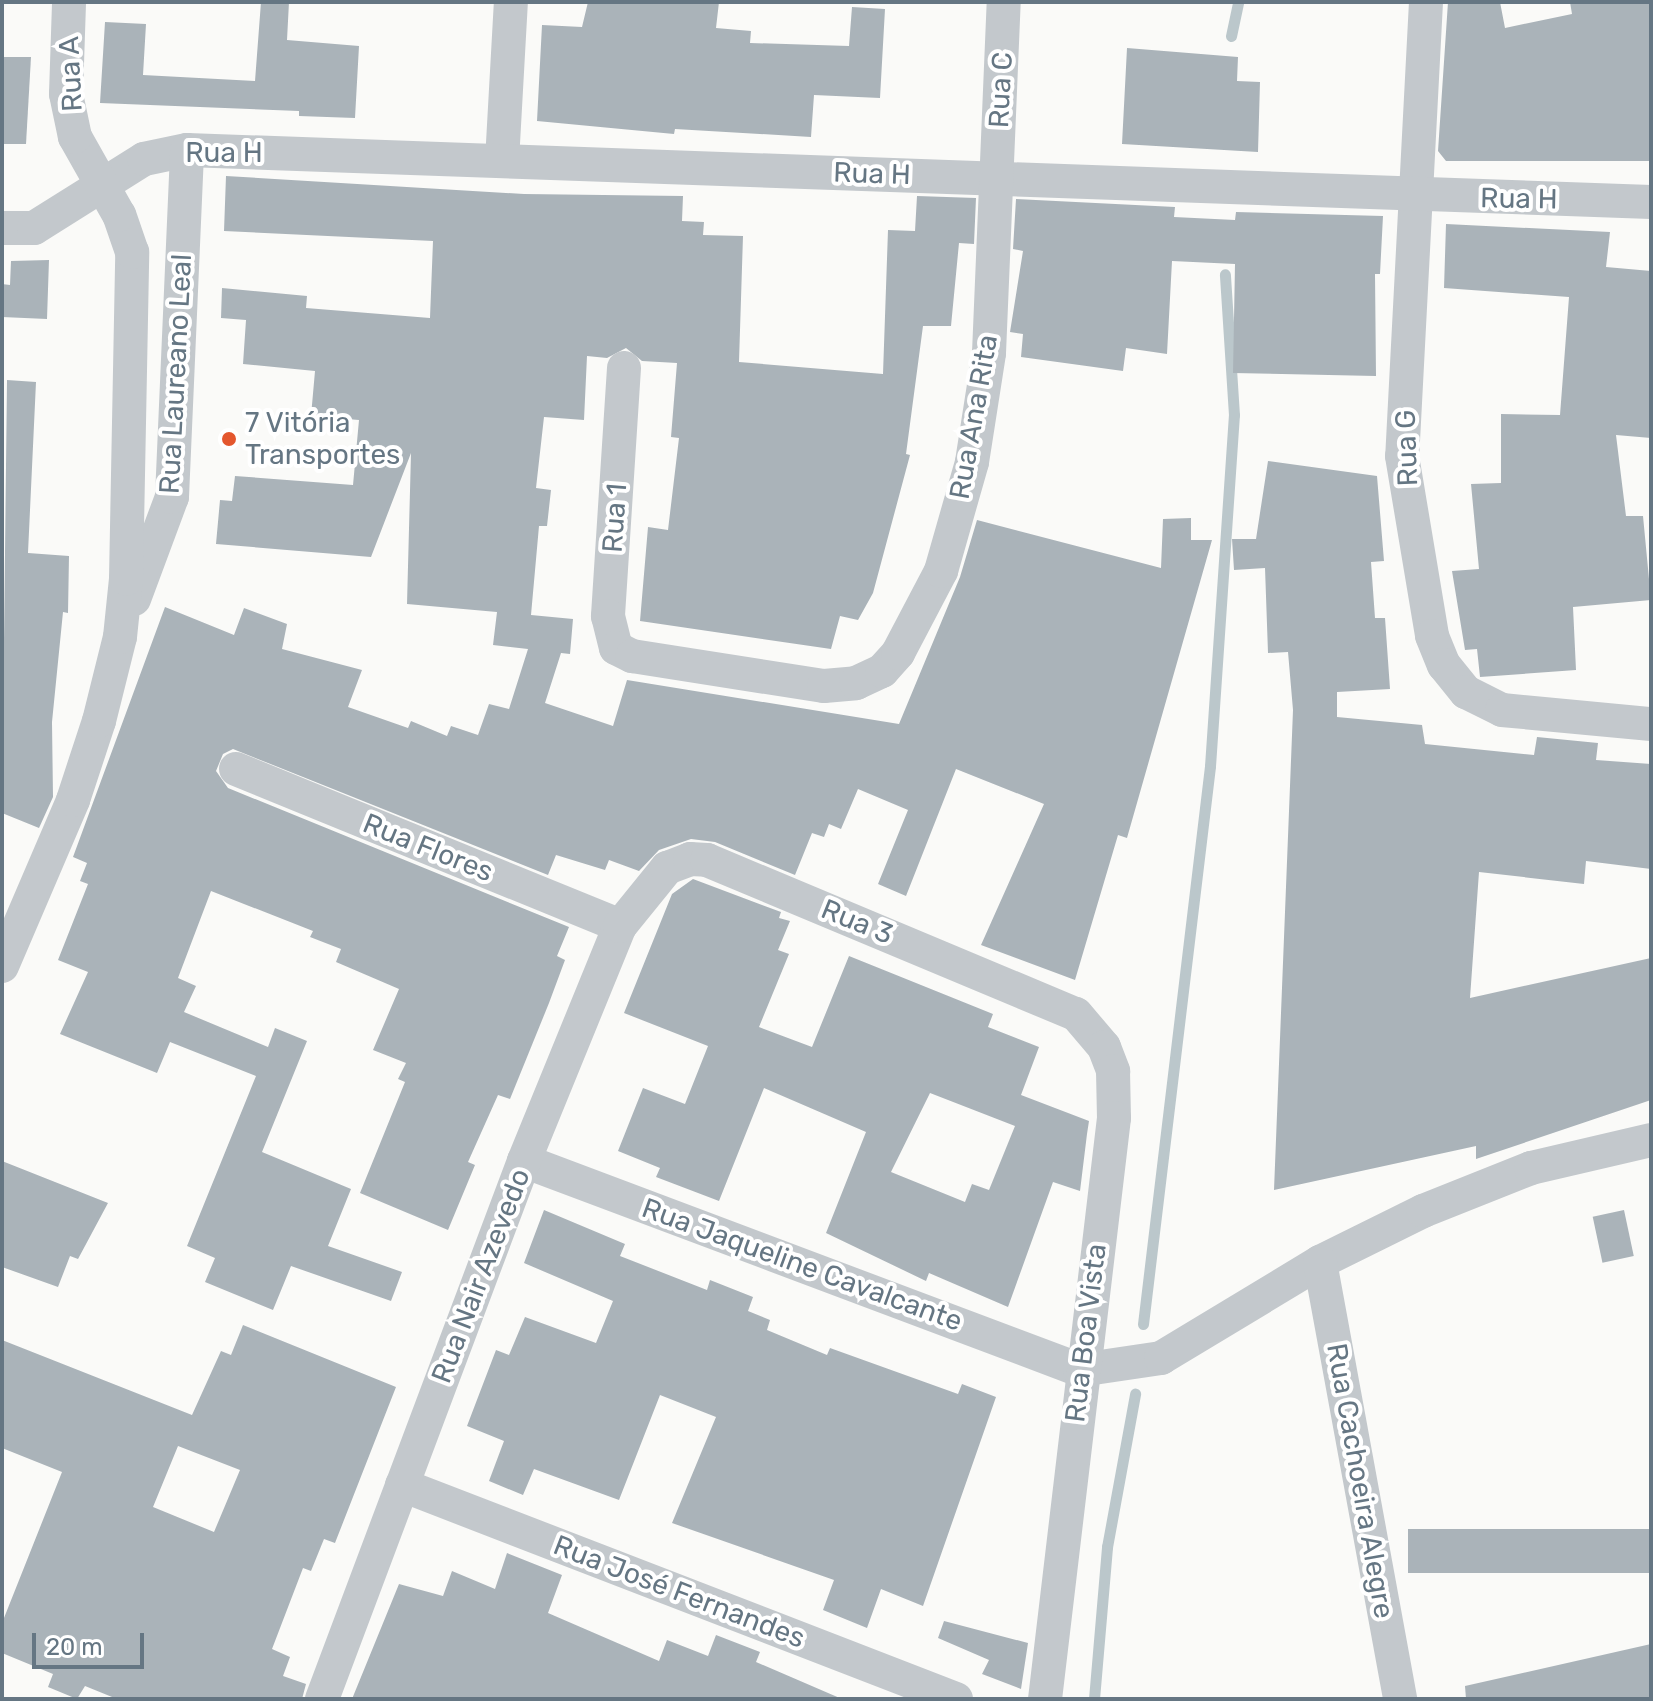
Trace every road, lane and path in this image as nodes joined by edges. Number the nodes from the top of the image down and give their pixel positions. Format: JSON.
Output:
{"nodes":[{"id":1,"x":69,"y":2,"type":"edge"},
{"id":2,"x":511,"y":2,"type":"edge"},
{"id":3,"x":1004,"y":2,"type":"edge"},
{"id":4,"x":1426,"y":2,"type":"edge"},
{"id":5,"x":187,"y":150,"type":"junction"},
{"id":6,"x":502,"y":161,"type":"junction"},
{"id":7,"x":997,"y":178,"type":"junction"},
{"id":8,"x":102,"y":188,"type":"junction"},
{"id":9,"x":1415,"y":196,"type":"junction"},
{"id":10,"x":1651,"y":202,"type":"edge"},
{"id":11,"x":2,"y":228,"type":"edge"},
{"id":12,"x":624,"y":368,"type":"dead end"},
{"id":13,"x":120,"y":637,"type":"junction"},
{"id":14,"x":632,"y":656,"type":"joint"},
{"id":15,"x":1651,"y":724,"type":"edge"},
{"id":16,"x":236,"y":769,"type":"dead end"},
{"id":17,"x":667,"y":868,"type":"joint"},
{"id":18,"x":620,"y":926,"type":"junction"},
{"id":19,"x":2,"y":966,"type":"edge"},
{"id":20,"x":1045,"y":1000,"type":"joint"},
{"id":21,"x":1651,"y":1140,"type":"edge"},
{"id":22,"x":524,"y":1161,"type":"junction"},
{"id":23,"x":1320,"y":1262,"type":"junction"},
{"id":24,"x":1080,"y":1370,"type":"junction"},
{"id":25,"x":402,"y":1485,"type":"junction"},
{"id":26,"x":322,"y":1699,"type":"edge"},
{"id":27,"x":956,"y":1699,"type":"edge"},
{"id":28,"x":1045,"y":1699,"type":"edge"},
{"id":29,"x":1400,"y":1699,"type":"edge"}],
"edges":[{"from":1,"to":8,"type":"street","name":"Rua A"},
{"from":2,"to":6,"type":"street"},
{"from":3,"to":7,"type":"street","name":"Rua C"},
{"from":4,"to":9,"type":"street","name":"Rua G"},
{"from":5,"to":6,"type":"street","name":"Rua H"},
{"from":5,"to":8,"type":"street","name":"Rua H"},
{"from":5,"to":13,"type":"street","name":"Rua Laureano Leal"},
{"from":6,"to":7,"type":"street","name":"Rua H"},
{"from":7,"to":9,"type":"street","name":"Rua H"},
{"from":7,"to":14,"type":"street","name":"Rua Ana Rita"},
{"from":8,"to":11,"type":"street","name":"Rua H"},
{"from":8,"to":13,"type":"street","name":"Rua Laureano Leal"},
{"from":9,"to":10,"type":"street","name":"Rua H"},
{"from":9,"to":15,"type":"street","name":"Rua G"},
{"from":12,"to":14,"type":"street","name":"Rua 1"},
{"from":13,"to":19,"type":"street","name":"Rua Laureano Leal"},
{"from":16,"to":18,"type":"street","name":"Rua Flores"},
{"from":17,"to":18,"type":"street","name":"Rua Nair Azevedo"},
{"from":17,"to":20,"type":"street","name":"Rua 3"},
{"from":18,"to":22,"type":"street","name":"Rua Nair Azevedo"},
{"from":20,"to":24,"type":"street","name":"Rua Boa Vista"},
{"from":21,"to":23,"type":"street"},
{"from":22,"to":24,"type":"street","name":"Rua Jaqueline Cavalcante"},
{"from":22,"to":25,"type":"street","name":"Rua Nair Azevedo"},
{"from":23,"to":24,"type":"street"},
{"from":23,"to":29,"type":"street","name":"Rua Cachoeira Alegre"},
{"from":24,"to":28,"type":"street","name":"Rua Boa Vista"},
{"from":25,"to":26,"type":"street","name":"Rua Nair Azevedo"},
{"from":25,"to":27,"type":"street","name":"Rua José Fernandes"}]}
